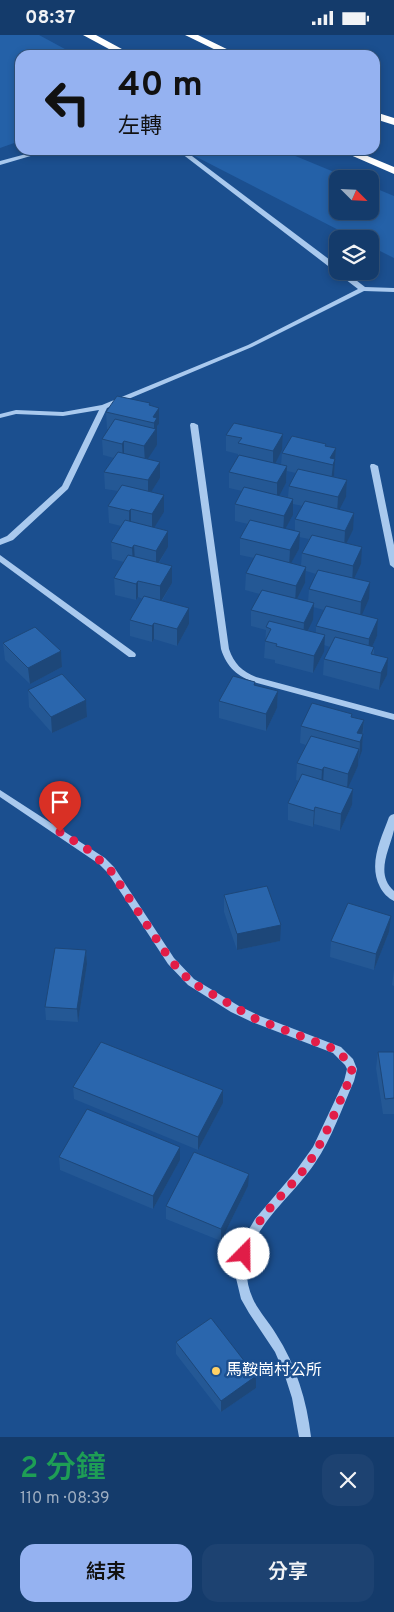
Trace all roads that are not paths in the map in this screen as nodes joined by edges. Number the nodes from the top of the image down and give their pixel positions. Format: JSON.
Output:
{"nodes":[{"id":1,"x":88,"y":35,"type":"edge"},
{"id":2,"x":190,"y":35,"type":"edge"},
{"id":3,"x":118,"y":50,"type":"edge"},
{"id":4,"x":223,"y":50,"type":"edge"},
{"id":5,"x":380,"y":117,"type":"edge"},
{"id":6,"x":394,"y":122,"type":"edge"},
{"id":7,"x":30,"y":155,"type":"edge"},
{"id":8,"x":187,"y":155,"type":"edge"},
{"id":9,"x":356,"y":155,"type":"edge"},
{"id":10,"x":0,"y":163,"type":"edge"},
{"id":11,"x":394,"y":171,"type":"edge"},
{"id":12,"x":329,"y":264,"type":"edge"},
{"id":13,"x":350,"y":280,"type":"edge"},
{"id":14,"x":363,"y":289,"type":"junction"},
{"id":15,"x":394,"y":290,"type":"edge"},
{"id":16,"x":104,"y":407,"type":"junction"},
{"id":17,"x":0,"y":416,"type":"edge"},
{"id":18,"x":194,"y":425,"type":"dead end"},
{"id":19,"x":374,"y":466,"type":"dead end"},
{"id":20,"x":0,"y":542,"type":"edge"},
{"id":21,"x":0,"y":558,"type":"edge"},
{"id":22,"x":394,"y":565,"type":"edge"},
{"id":23,"x":132,"y":655,"type":"dead end"},
{"id":24,"x":394,"y":717,"type":"edge"},
{"id":25,"x":0,"y":793,"type":"edge"},
{"id":26,"x":394,"y":817,"type":"edge"},
{"id":27,"x":394,"y":897,"type":"edge"},
{"id":28,"x":304,"y":1437,"type":"edge"}],
"edges":[{"from":1,"to":3,"type":"highway"},
{"from":2,"to":4,"type":"highway"},
{"from":5,"to":6,"type":"highway"},
{"from":7,"to":10,"type":"street"},
{"from":8,"to":12,"type":"street"},
{"from":9,"to":11,"type":"highway"},
{"from":13,"to":14,"type":"street"},
{"from":14,"to":15,"type":"street"},
{"from":14,"to":16,"type":"street"},
{"from":16,"to":17,"type":"street"},
{"from":16,"to":20,"type":"street"},
{"from":18,"to":24,"type":"street"},
{"from":19,"to":22,"type":"street"},
{"from":21,"to":23,"type":"street"},
{"from":25,"to":28,"type":"street"},
{"from":26,"to":27,"type":"street"}]}
